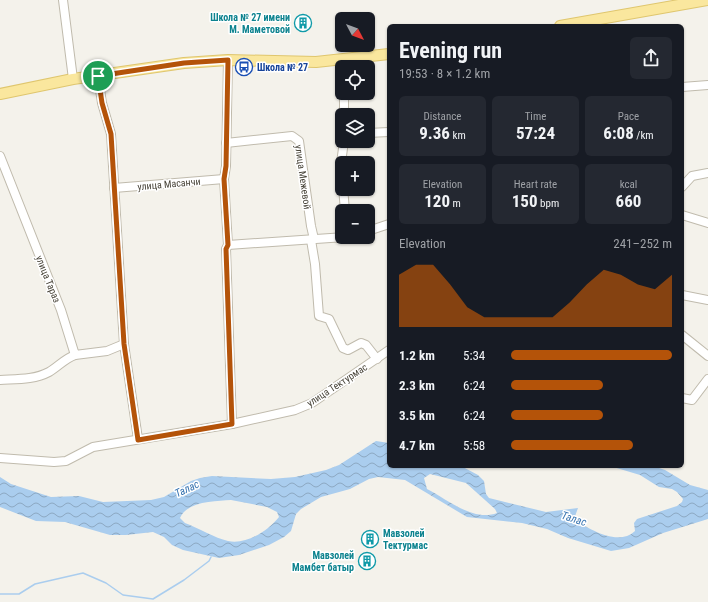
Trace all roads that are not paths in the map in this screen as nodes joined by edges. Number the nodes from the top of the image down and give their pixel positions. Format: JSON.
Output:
{"nodes":[{"id":1,"x":63,"y":0,"type":"edge"},
{"id":2,"x":707,"y":0,"type":"edge"},
{"id":3,"x":571,"y":24,"type":"edge"},
{"id":4,"x":387,"y":54,"type":"edge"},
{"id":5,"x":228,"y":60,"type":"junction"},
{"id":6,"x":362,"y":60,"type":"edge"},
{"id":7,"x":335,"y":63,"type":"edge"},
{"id":8,"x":98,"y":76,"type":"junction"},
{"id":9,"x":73,"y":79,"type":"junction"},
{"id":10,"x":708,"y":85,"type":"edge"},
{"id":11,"x":684,"y":87,"type":"edge"},
{"id":12,"x":0,"y":94,"type":"edge"},
{"id":13,"x":387,"y":132,"type":"edge"},
{"id":14,"x":375,"y":133,"type":"edge"},
{"id":15,"x":226,"y":143,"type":"junction"},
{"id":16,"x":343,"y":148,"type":"edge"},
{"id":17,"x":0,"y":156,"type":"edge"},
{"id":18,"x":708,"y":173,"type":"edge"},
{"id":19,"x":224,"y":179,"type":"junction"},
{"id":20,"x":684,"y":185,"type":"edge"},
{"id":21,"x":114,"y":188,"type":"junction"},
{"id":22,"x":344,"y":204,"type":"edge"},
{"id":23,"x":684,"y":216,"type":"edge"},
{"id":24,"x":708,"y":223,"type":"edge"},
{"id":25,"x":387,"y":225,"type":"edge"},
{"id":26,"x":375,"y":229,"type":"edge"},
{"id":27,"x":335,"y":238,"type":"edge"},
{"id":28,"x":312,"y":240,"type":"junction"},
{"id":29,"x":228,"y":245,"type":"junction"},
{"id":30,"x":684,"y":295,"type":"edge"},
{"id":31,"x":708,"y":300,"type":"edge"},
{"id":32,"x":684,"y":337,"type":"edge"},
{"id":33,"x":124,"y":344,"type":"junction"},
{"id":34,"x":387,"y":352,"type":"edge"},
{"id":35,"x":74,"y":355,"type":"junction"},
{"id":36,"x":708,"y":356,"type":"edge"},
{"id":37,"x":377,"y":359,"type":"junction"},
{"id":38,"x":708,"y":379,"type":"edge"},
{"id":39,"x":0,"y":380,"type":"edge"},
{"id":40,"x":684,"y":398,"type":"edge"},
{"id":41,"x":232,"y":424,"type":"junction"},
{"id":42,"x":138,"y":440,"type":"junction"},
{"id":43,"x":0,"y":458,"type":"edge"}],
"edges":[{"from":1,"to":9,"type":"street"},
{"from":2,"to":3,"type":"main road"},
{"from":4,"to":6,"type":"main road"},
{"from":5,"to":7,"type":"main road"},
{"from":5,"to":8,"type":"main road"},
{"from":5,"to":15,"type":"street"},
{"from":8,"to":9,"type":"main road"},
{"from":8,"to":21,"type":"street"},
{"from":9,"to":12,"type":"main road"},
{"from":10,"to":11,"type":"street"},
{"from":13,"to":14,"type":"street"},
{"from":15,"to":19,"type":"street"},
{"from":15,"to":28,"type":"street","name":"улица Межевой"},
{"from":16,"to":22,"type":"street"},
{"from":17,"to":35,"type":"street","name":"улица Тараз"},
{"from":18,"to":20,"type":"street"},
{"from":19,"to":21,"type":"street","name":"улица Масанчи"},
{"from":19,"to":29,"type":"street"},
{"from":21,"to":33,"type":"street"},
{"from":23,"to":24,"type":"street"},
{"from":25,"to":26,"type":"street"},
{"from":27,"to":28,"type":"street"},
{"from":28,"to":29,"type":"street"},
{"from":28,"to":37,"type":"street"},
{"from":29,"to":41,"type":"street"},
{"from":30,"to":31,"type":"street"},
{"from":32,"to":36,"type":"street"},
{"from":33,"to":35,"type":"street"},
{"from":33,"to":42,"type":"street"},
{"from":34,"to":37,"type":"street","name":"улица Тектурмас"},
{"from":35,"to":39,"type":"street"},
{"from":37,"to":41,"type":"street","name":"улица Тектурмас"},
{"from":38,"to":40,"type":"street"},
{"from":41,"to":42,"type":"street","name":"улица Тектурмас"},
{"from":42,"to":43,"type":"street","name":"улица Тектурмас"}]}
